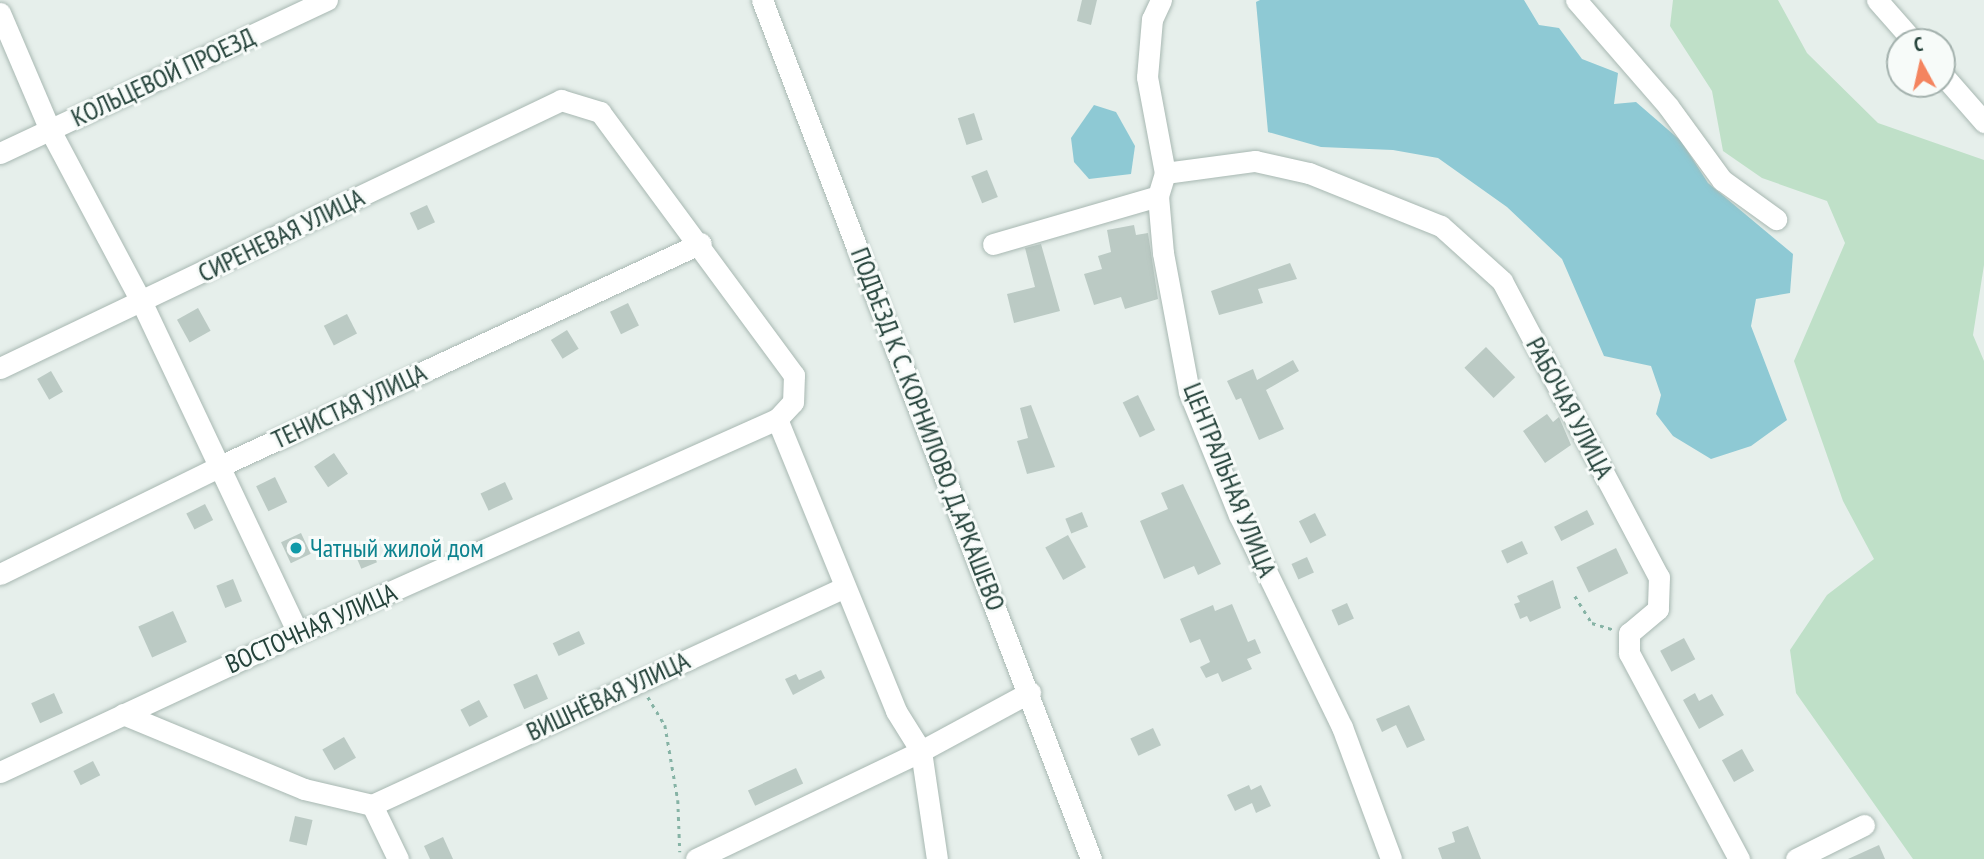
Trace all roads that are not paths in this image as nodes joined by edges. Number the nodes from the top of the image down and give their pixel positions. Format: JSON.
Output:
{"nodes":[{"id":1,"x":327,"y":0,"type":"edge"},
{"id":2,"x":762,"y":0,"type":"edge"},
{"id":3,"x":1161,"y":0,"type":"edge"},
{"id":4,"x":1576,"y":0,"type":"edge"},
{"id":5,"x":1877,"y":0,"type":"edge"},
{"id":6,"x":0,"y":13,"type":"edge"},
{"id":7,"x":1902,"y":28,"type":"edge"},
{"id":8,"x":1956,"y":90,"type":"edge"},
{"id":9,"x":1984,"y":122,"type":"edge"},
{"id":10,"x":50,"y":130,"type":"junction"},
{"id":11,"x":0,"y":153,"type":"edge"},
{"id":12,"x":1165,"y":173,"type":"junction"},
{"id":13,"x":1157,"y":196,"type":"junction"},
{"id":14,"x":1776,"y":219,"type":"dead end"},
{"id":15,"x":701,"y":243,"type":"junction"},
{"id":16,"x":993,"y":244,"type":"dead end"},
{"id":17,"x":142,"y":303,"type":"junction"},
{"id":18,"x":0,"y":368,"type":"edge"},
{"id":19,"x":777,"y":419,"type":"junction"},
{"id":20,"x":218,"y":467,"type":"junction"},
{"id":21,"x":0,"y":574,"type":"edge"},
{"id":22,"x":843,"y":588,"type":"junction"},
{"id":23,"x":298,"y":633,"type":"junction"},
{"id":24,"x":1030,"y":692,"type":"junction"},
{"id":25,"x":123,"y":714,"type":"junction"},
{"id":26,"x":921,"y":751,"type":"junction"},
{"id":27,"x":0,"y":772,"type":"edge"},
{"id":28,"x":372,"y":805,"type":"junction"},
{"id":29,"x":1864,"y":825,"type":"dead end"},
{"id":30,"x":398,"y":859,"type":"edge"},
{"id":31,"x":696,"y":859,"type":"edge"},
{"id":32,"x":937,"y":859,"type":"edge"},
{"id":33,"x":1091,"y":859,"type":"edge"},
{"id":34,"x":1391,"y":859,"type":"edge"},
{"id":35,"x":1739,"y":859,"type":"edge"},
{"id":36,"x":1796,"y":859,"type":"edge"}],
"edges":[{"from":1,"to":10,"type":"street","name":"КОЛЬЦЕВОЙ ПРОЕЗД"},
{"from":2,"to":24,"type":"street","name":"ПОДЪЕЗД К С. КОРНИЛОВО, Д.АРКАШЕВО"},
{"from":3,"to":12,"type":"street","name":"ЦЕНТРАЛЬНАЯ УЛИЦА"},
{"from":4,"to":14,"type":"street"},
{"from":5,"to":7,"type":"street"},
{"from":6,"to":10,"type":"street"},
{"from":8,"to":9,"type":"street"},
{"from":10,"to":11,"type":"street","name":"КОЛЬЦЕВОЙ ПРОЕЗД"},
{"from":10,"to":17,"type":"street"},
{"from":12,"to":13,"type":"street","name":"ЦЕНТРАЛЬНАЯ УЛИЦА"},
{"from":12,"to":35,"type":"street","name":"РАБОЧАЯ УЛИЦА"},
{"from":13,"to":16,"type":"street"},
{"from":13,"to":34,"type":"street","name":"ЦЕНТРАЛЬНАЯ УЛИЦА"},
{"from":15,"to":17,"type":"street","name":"СИРЕНЕВАЯ УЛИЦА"},
{"from":15,"to":19,"type":"street"},
{"from":15,"to":20,"type":"street","name":"ТЕНИСТАЯ УЛИЦА"},
{"from":17,"to":18,"type":"street","name":"СИРЕНЕВАЯ УЛИЦА"},
{"from":17,"to":20,"type":"street"},
{"from":19,"to":22,"type":"street"},
{"from":19,"to":23,"type":"street","name":"ВОСТОЧНАЯ УЛИЦА"},
{"from":20,"to":21,"type":"street","name":"ТЕНИСТАЯ УЛИЦА"},
{"from":20,"to":23,"type":"street"},
{"from":22,"to":26,"type":"street"},
{"from":22,"to":28,"type":"street","name":"ВИШНЁВАЯ УЛИЦА"},
{"from":23,"to":25,"type":"street","name":"ВОСТОЧНАЯ УЛИЦА"},
{"from":24,"to":26,"type":"street"},
{"from":24,"to":33,"type":"street","name":"ПОДЪЕЗД К С. КОРНИЛОВО, Д.АРКАШЕВО"},
{"from":25,"to":27,"type":"street","name":"ВОСТОЧНАЯ УЛИЦА"},
{"from":25,"to":28,"type":"street"},
{"from":26,"to":31,"type":"street"},
{"from":26,"to":32,"type":"street"},
{"from":28,"to":30,"type":"street"},
{"from":29,"to":36,"type":"street"}]}
